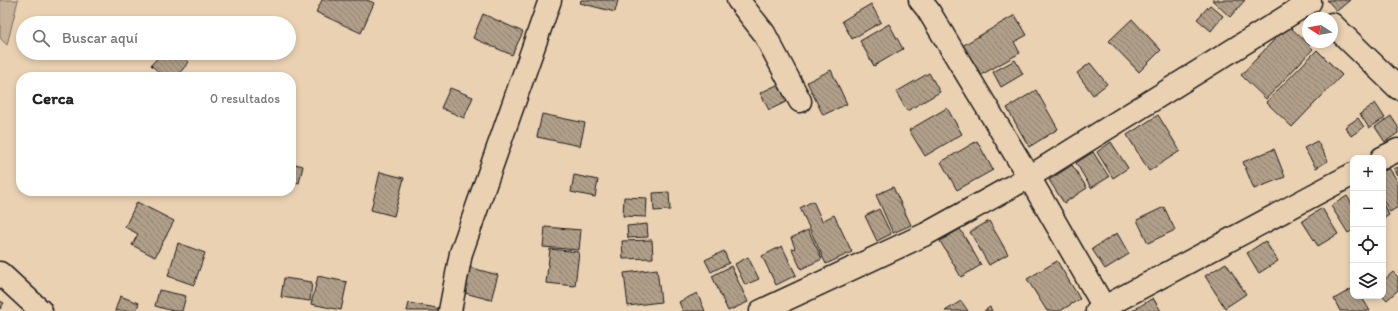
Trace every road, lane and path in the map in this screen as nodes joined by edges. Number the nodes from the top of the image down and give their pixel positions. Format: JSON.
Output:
{"nodes":[{"id":1,"x":550,"y":0,"type":"edge"},
{"id":2,"x":738,"y":0,"type":"edge"},
{"id":3,"x":920,"y":0,"type":"edge"},
{"id":4,"x":1309,"y":1,"type":"edge"},
{"id":5,"x":1320,"y":12,"type":"edge"},
{"id":6,"x":1338,"y":30,"type":"edge"},
{"id":7,"x":1398,"y":88,"type":"edge"},
{"id":8,"x":800,"y":101,"type":"dead end"},
{"id":9,"x":1398,"y":150,"type":"edge"},
{"id":10,"x":1386,"y":156,"type":"edge"},
{"id":11,"x":1350,"y":176,"type":"edge"},
{"id":12,"x":1029,"y":177,"type":"junction"},
{"id":13,"x":0,"y":273,"type":"edge"},
{"id":14,"x":1101,"y":309,"type":"edge"},
{"id":15,"x":41,"y":311,"type":"edge"},
{"id":16,"x":450,"y":311,"type":"edge"},
{"id":17,"x":761,"y":311,"type":"edge"}],
"edges":[{"from":1,"to":16,"type":"street"},
{"from":2,"to":8,"type":"street"},
{"from":3,"to":12,"type":"street"},
{"from":4,"to":5,"type":"street"},
{"from":4,"to":12,"type":"street"},
{"from":6,"to":7,"type":"street"},
{"from":9,"to":10,"type":"street"},
{"from":11,"to":14,"type":"street"},
{"from":12,"to":14,"type":"street"},
{"from":12,"to":17,"type":"street"},
{"from":13,"to":15,"type":"street"}]}
